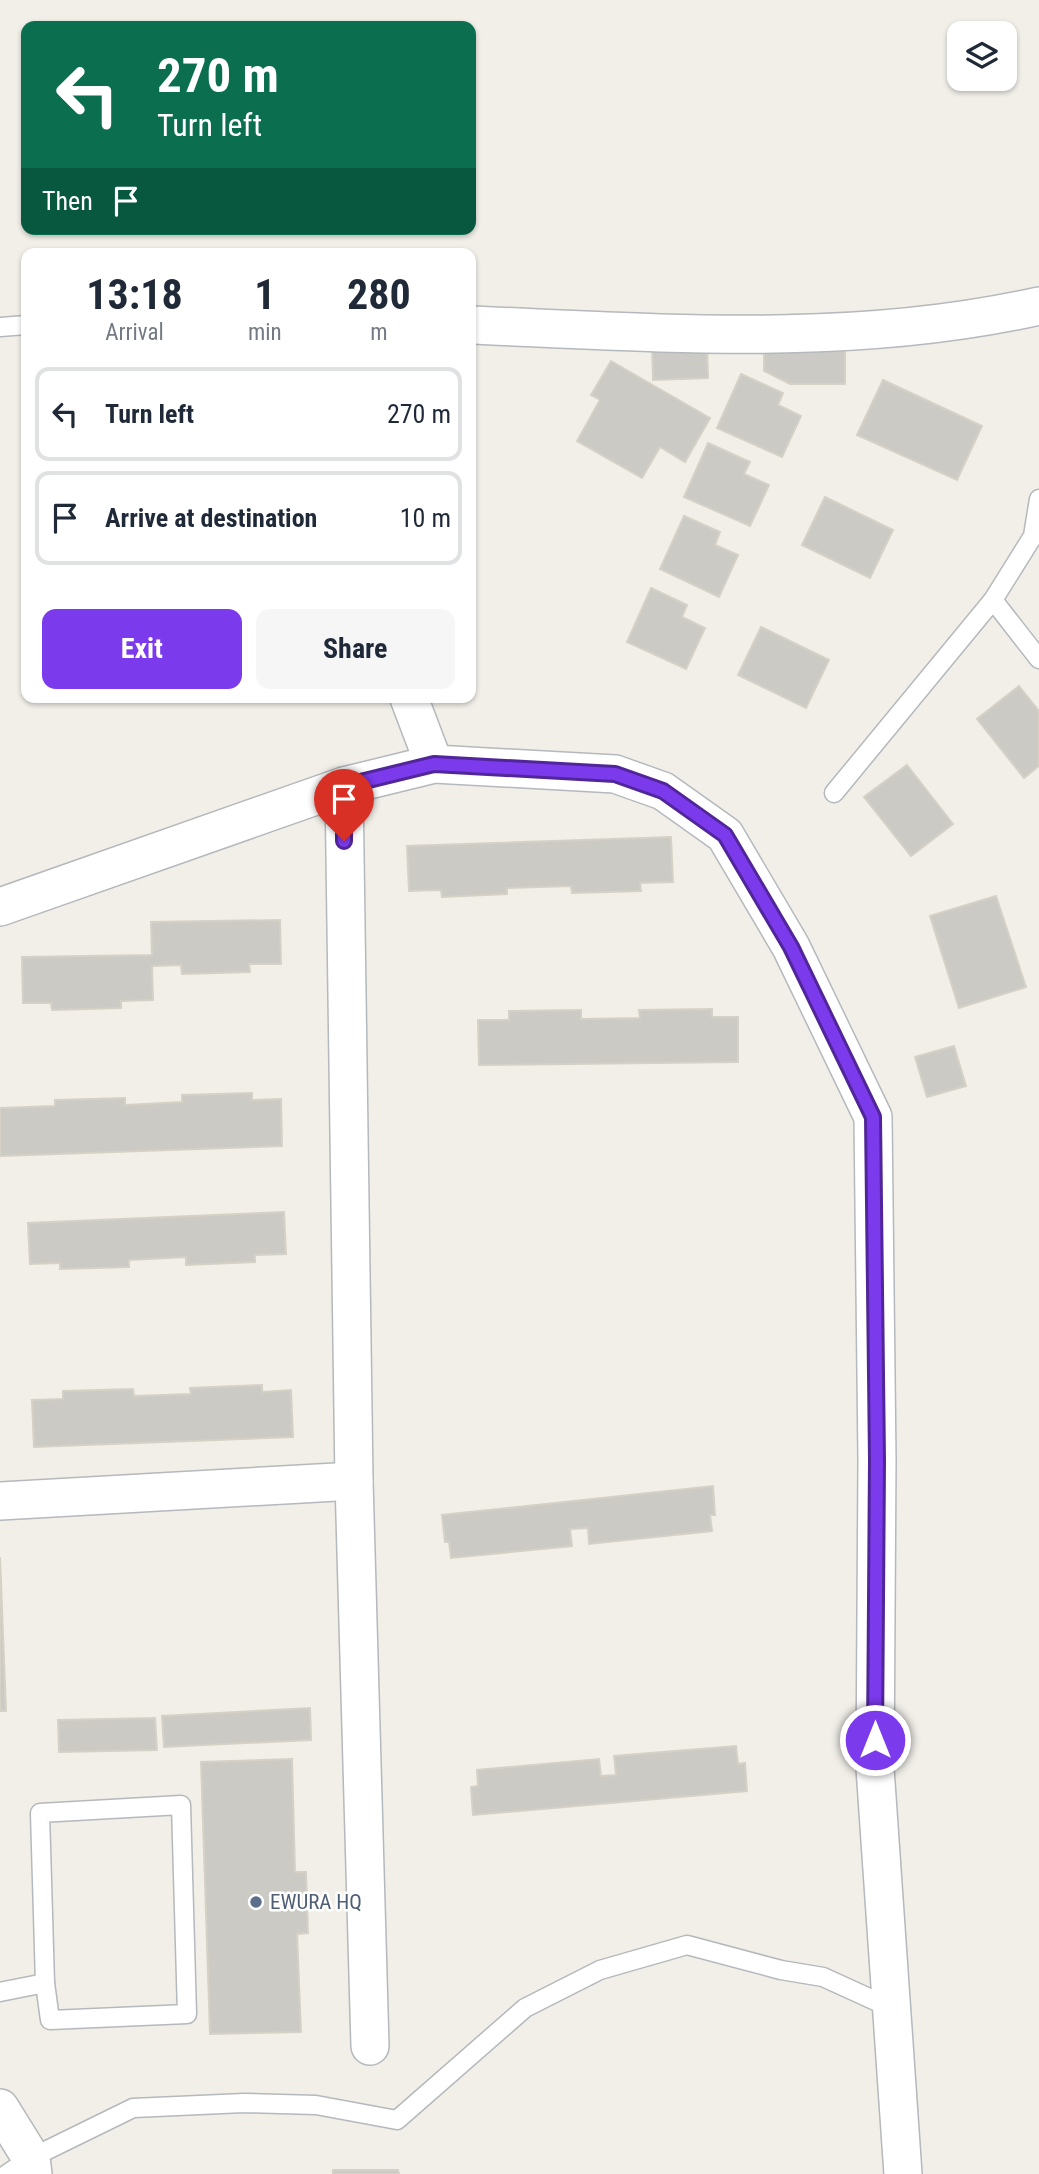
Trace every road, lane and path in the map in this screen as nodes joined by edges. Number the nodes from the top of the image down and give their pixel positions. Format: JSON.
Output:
{"nodes":[{"id":1,"x":1039,"y":306,"type":"edge"},
{"id":2,"x":476,"y":325,"type":"edge"},
{"id":3,"x":21,"y":326,"type":"edge"},
{"id":4,"x":0,"y":327,"type":"edge"},
{"id":5,"x":1039,"y":499,"type":"edge"},
{"id":6,"x":993,"y":600,"type":"junction"},
{"id":7,"x":1039,"y":659,"type":"edge"},
{"id":8,"x":411,"y":703,"type":"edge"},
{"id":9,"x":434,"y":764,"type":"junction"},
{"id":10,"x":344,"y":786,"type":"junction"},
{"id":11,"x":834,"y":793,"type":"dead end"},
{"id":12,"x":0,"y":907,"type":"edge"},
{"id":13,"x":354,"y":1481,"type":"junction"},
{"id":14,"x":0,"y":1501,"type":"edge"},
{"id":15,"x":45,"y":1983,"type":"junction"},
{"id":16,"x":0,"y":1992,"type":"edge"},
{"id":17,"x":891,"y":2008,"type":"junction"},
{"id":18,"x":370,"y":2046,"type":"dead end"},
{"id":19,"x":0,"y":2108,"type":"edge"},
{"id":20,"x":24,"y":2169,"type":"edge"},
{"id":21,"x":903,"y":2174,"type":"edge"}],
"edges":[{"from":1,"to":2,"type":"street"},
{"from":3,"to":4,"type":"lane"},
{"from":5,"to":6,"type":"lane"},
{"from":6,"to":7,"type":"lane"},
{"from":6,"to":11,"type":"lane"},
{"from":8,"to":9,"type":"street"},
{"from":9,"to":10,"type":"street"},
{"from":9,"to":17,"type":"street"},
{"from":10,"to":12,"type":"street"},
{"from":10,"to":13,"type":"street"},
{"from":13,"to":14,"type":"street"},
{"from":13,"to":18,"type":"street"},
{"from":15,"to":15,"type":"lane"},
{"from":15,"to":16,"type":"lane"},
{"from":17,"to":20,"type":"lane"},
{"from":17,"to":21,"type":"street"},
{"from":19,"to":20,"type":"street"}]}
